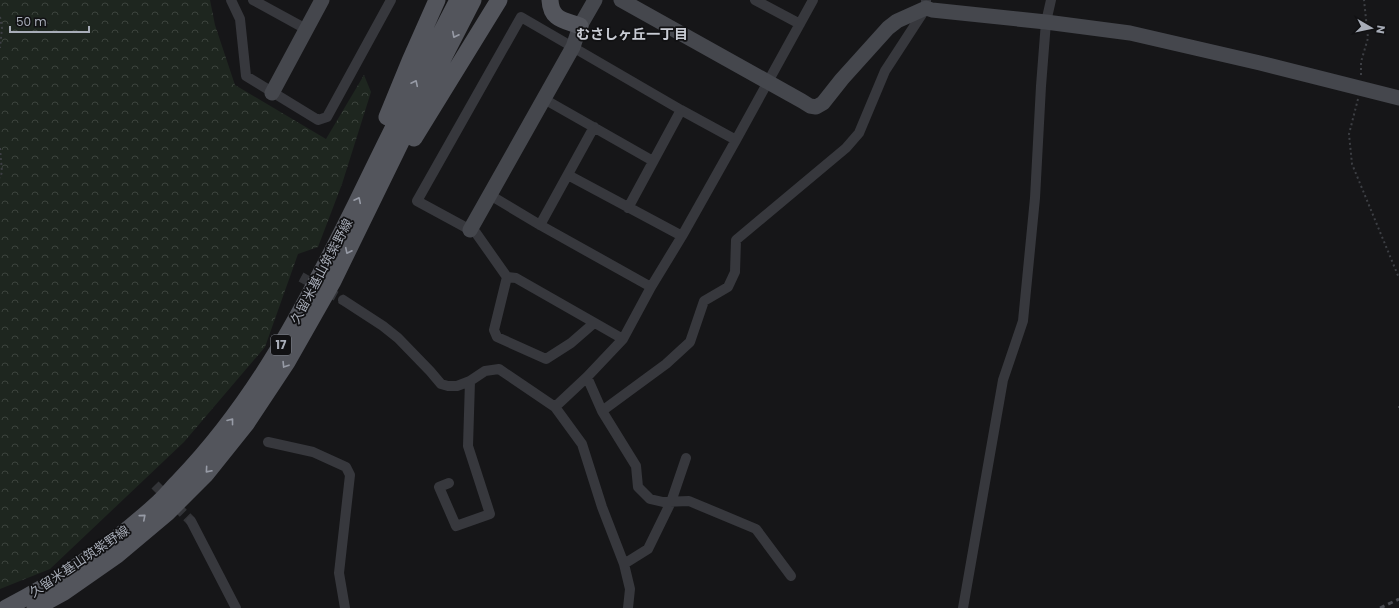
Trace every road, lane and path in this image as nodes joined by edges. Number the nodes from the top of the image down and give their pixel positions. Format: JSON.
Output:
{"nodes":[{"id":1,"x":231,"y":0,"type":"edge"},
{"id":2,"x":253,"y":0,"type":"edge"},
{"id":3,"x":322,"y":0,"type":"edge"},
{"id":4,"x":391,"y":0,"type":"edge"},
{"id":5,"x":438,"y":0,"type":"edge"},
{"id":6,"x":458,"y":0,"type":"edge"},
{"id":7,"x":473,"y":0,"type":"edge"},
{"id":8,"x":500,"y":0,"type":"edge"},
{"id":9,"x":550,"y":0,"type":"edge"},
{"id":10,"x":595,"y":0,"type":"edge"},
{"id":11,"x":621,"y":0,"type":"edge"},
{"id":12,"x":755,"y":0,"type":"edge"},
{"id":13,"x":813,"y":0,"type":"edge"},
{"id":14,"x":1051,"y":0,"type":"edge"},
{"id":15,"x":1364,"y":0,"type":"edge"},
{"id":16,"x":926,"y":4,"type":"edge"},
{"id":17,"x":0,"y":17,"type":"edge"},
{"id":18,"x":1046,"y":22,"type":"junction"},
{"id":19,"x":800,"y":24,"type":"junction"},
{"id":20,"x":580,"y":26,"type":"junction"},
{"id":21,"x":306,"y":29,"type":"junction"},
{"id":22,"x":573,"y":47,"type":"junction"},
{"id":23,"x":0,"y":48,"type":"edge"},
{"id":24,"x":768,"y":82,"type":"junction"},
{"id":25,"x":1361,"y":88,"type":"junction"},
{"id":26,"x":272,"y":92,"type":"junction"},
{"id":27,"x":1399,"y":98,"type":"edge"},
{"id":28,"x":544,"y":99,"type":"junction"},
{"id":29,"x":681,"y":110,"type":"junction"},
{"id":30,"x":594,"y":127,"type":"junction"},
{"id":31,"x":736,"y":140,"type":"junction"},
{"id":32,"x":0,"y":148,"type":"edge"},
{"id":33,"x":653,"y":161,"type":"junction"},
{"id":34,"x":568,"y":175,"type":"junction"},
{"id":35,"x":0,"y":178,"type":"edge"},
{"id":36,"x":374,"y":183,"type":"junction"},
{"id":37,"x":490,"y":195,"type":"junction"},
{"id":38,"x":628,"y":208,"type":"junction"},
{"id":39,"x":540,"y":225,"type":"junction"},
{"id":40,"x":470,"y":230,"type":"junction"},
{"id":41,"x":682,"y":236,"type":"junction"},
{"id":42,"x":507,"y":276,"type":"junction"},
{"id":43,"x":1399,"y":278,"type":"edge"},
{"id":44,"x":652,"y":287,"type":"junction"},
{"id":45,"x":343,"y":300,"type":"tunnel mouth"},
{"id":46,"x":594,"y":323,"type":"junction"},
{"id":47,"x":623,"y":339,"type":"junction"},
{"id":48,"x":587,"y":377,"type":"junction"},
{"id":49,"x":470,"y":381,"type":"junction"},
{"id":50,"x":1399,"y":406,"type":"edge"},
{"id":51,"x":555,"y":407,"type":"junction"},
{"id":52,"x":1399,"y":409,"type":"edge"},
{"id":53,"x":602,"y":411,"type":"junction"},
{"id":54,"x":268,"y":442,"type":"dead end"},
{"id":55,"x":686,"y":458,"type":"dead end"},
{"id":56,"x":449,"y":483,"type":"dead end"},
{"id":57,"x":671,"y":502,"type":"junction"},
{"id":58,"x":191,"y":521,"type":"tunnel mouth"},
{"id":59,"x":624,"y":564,"type":"junction"},
{"id":60,"x":791,"y":576,"type":"dead end"},
{"id":61,"x":6,"y":608,"type":"edge"},
{"id":62,"x":35,"y":608,"type":"edge"},
{"id":63,"x":236,"y":608,"type":"edge"},
{"id":64,"x":345,"y":608,"type":"edge"},
{"id":65,"x":628,"y":608,"type":"edge"},
{"id":66,"x":964,"y":608,"type":"edge"}],
"edges":[{"from":1,"to":26,"type":"street"},
{"from":2,"to":21,"type":"street"},
{"from":3,"to":21,"type":"street"},
{"from":4,"to":26,"type":"street"},
{"from":5,"to":36,"type":"main road"},
{"from":36,"to":6,"type":"main road","name":"久留米基山筑紫野線","number":"17","one_way":true},
{"from":7,"to":36,"type":"main road","name":"久留米基山筑紫野線","number":"17","one_way":true},
{"from":8,"to":36,"type":"main road"},
{"from":9,"to":20,"type":"main road"},
{"from":10,"to":20,"type":"street"},
{"from":11,"to":24,"type":"street"},
{"from":12,"to":19,"type":"street"},
{"from":13,"to":19,"type":"street"},
{"from":14,"to":18,"type":"street"},
{"from":15,"to":25,"type":"path"},
{"from":16,"to":18,"type":"street"},
{"from":16,"to":24,"type":"street"},
{"from":16,"to":53,"type":"street"},
{"from":17,"to":23,"type":"path"},
{"from":18,"to":25,"type":"street"},
{"from":18,"to":66,"type":"street"},
{"from":19,"to":24,"type":"street"},
{"from":20,"to":22,"type":"street"},
{"from":21,"to":26,"type":"street"},
{"from":22,"to":28,"type":"street"},
{"from":22,"to":29,"type":"street"},
{"from":22,"to":40,"type":"street"},
{"from":24,"to":31,"type":"street"},
{"from":25,"to":27,"type":"street"},
{"from":25,"to":43,"type":"path"},
{"from":28,"to":30,"type":"street"},
{"from":28,"to":37,"type":"street"},
{"from":29,"to":31,"type":"street"},
{"from":29,"to":33,"type":"street"},
{"from":30,"to":33,"type":"street"},
{"from":30,"to":34,"type":"street"},
{"from":31,"to":41,"type":"street"},
{"from":32,"to":35,"type":"path"},
{"from":33,"to":38,"type":"street"},
{"from":34,"to":38,"type":"street"},
{"from":34,"to":39,"type":"street"},
{"from":61,"to":36,"type":"main road","name":"久留米基山筑紫野線","number":"17","one_way":true},
{"from":36,"to":62,"type":"main road","name":"久留米基山筑紫野線","number":"17","one_way":true},
{"from":37,"to":39,"type":"street"},
{"from":37,"to":40,"type":"street"},
{"from":38,"to":41,"type":"street"},
{"from":39,"to":44,"type":"street"},
{"from":40,"to":42,"type":"street"},
{"from":41,"to":44,"type":"street"},
{"from":42,"to":46,"type":"street"},
{"from":42,"to":46,"type":"street"},
{"from":44,"to":47,"type":"street"},
{"from":45,"to":49,"type":"street"},
{"from":46,"to":47,"type":"street"},
{"from":47,"to":48,"type":"street"},
{"from":48,"to":51,"type":"street"},
{"from":48,"to":53,"type":"street"},
{"from":49,"to":51,"type":"street"},
{"from":49,"to":56,"type":"street"},
{"from":50,"to":52,"type":"path"},
{"from":51,"to":59,"type":"street"},
{"from":53,"to":57,"type":"street"},
{"from":54,"to":64,"type":"street"},
{"from":55,"to":57,"type":"street"},
{"from":57,"to":59,"type":"street"},
{"from":57,"to":60,"type":"street"},
{"from":58,"to":63,"type":"street"},
{"from":59,"to":65,"type":"street"}]}
